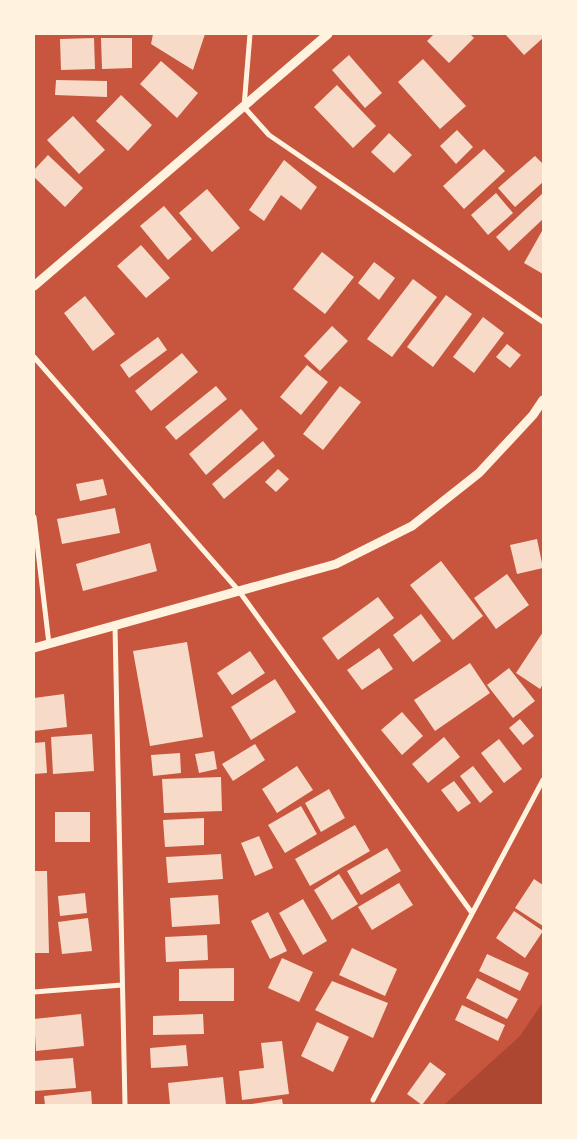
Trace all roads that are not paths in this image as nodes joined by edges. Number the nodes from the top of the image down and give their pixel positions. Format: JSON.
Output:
{"nodes":[{"id":1,"x":250,"y":34,"type":"edge"},
{"id":2,"x":328,"y":34,"type":"edge"},
{"id":3,"x":244,"y":107,"type":"junction"},
{"id":4,"x":34,"y":286,"type":"edge"},
{"id":5,"x":543,"y":322,"type":"edge"},
{"id":6,"x":34,"y":356,"type":"edge"},
{"id":7,"x":543,"y":400,"type":"edge"},
{"id":8,"x":34,"y":517,"type":"edge"},
{"id":9,"x":239,"y":591,"type":"junction"},
{"id":10,"x":115,"y":626,"type":"junction"},
{"id":11,"x":49,"y":644,"type":"junction"},
{"id":12,"x":34,"y":648,"type":"edge"},
{"id":13,"x":543,"y":780,"type":"edge"},
{"id":14,"x":472,"y":913,"type":"junction"},
{"id":15,"x":122,"y":985,"type":"junction"},
{"id":16,"x":34,"y":992,"type":"edge"},
{"id":17,"x":373,"y":1100,"type":"dead end"},
{"id":18,"x":125,"y":1105,"type":"edge"}],
"edges":[{"from":1,"to":3,"type":"street"},
{"from":2,"to":3,"type":"street"},
{"from":3,"to":4,"type":"street"},
{"from":3,"to":5,"type":"street"},
{"from":6,"to":9,"type":"street"},
{"from":7,"to":9,"type":"street"},
{"from":8,"to":11,"type":"street"},
{"from":9,"to":10,"type":"street"},
{"from":9,"to":14,"type":"street"},
{"from":10,"to":11,"type":"street"},
{"from":10,"to":15,"type":"street"},
{"from":11,"to":12,"type":"street"},
{"from":13,"to":14,"type":"street"},
{"from":14,"to":17,"type":"street"},
{"from":15,"to":16,"type":"street"},
{"from":15,"to":18,"type":"street"}]}
